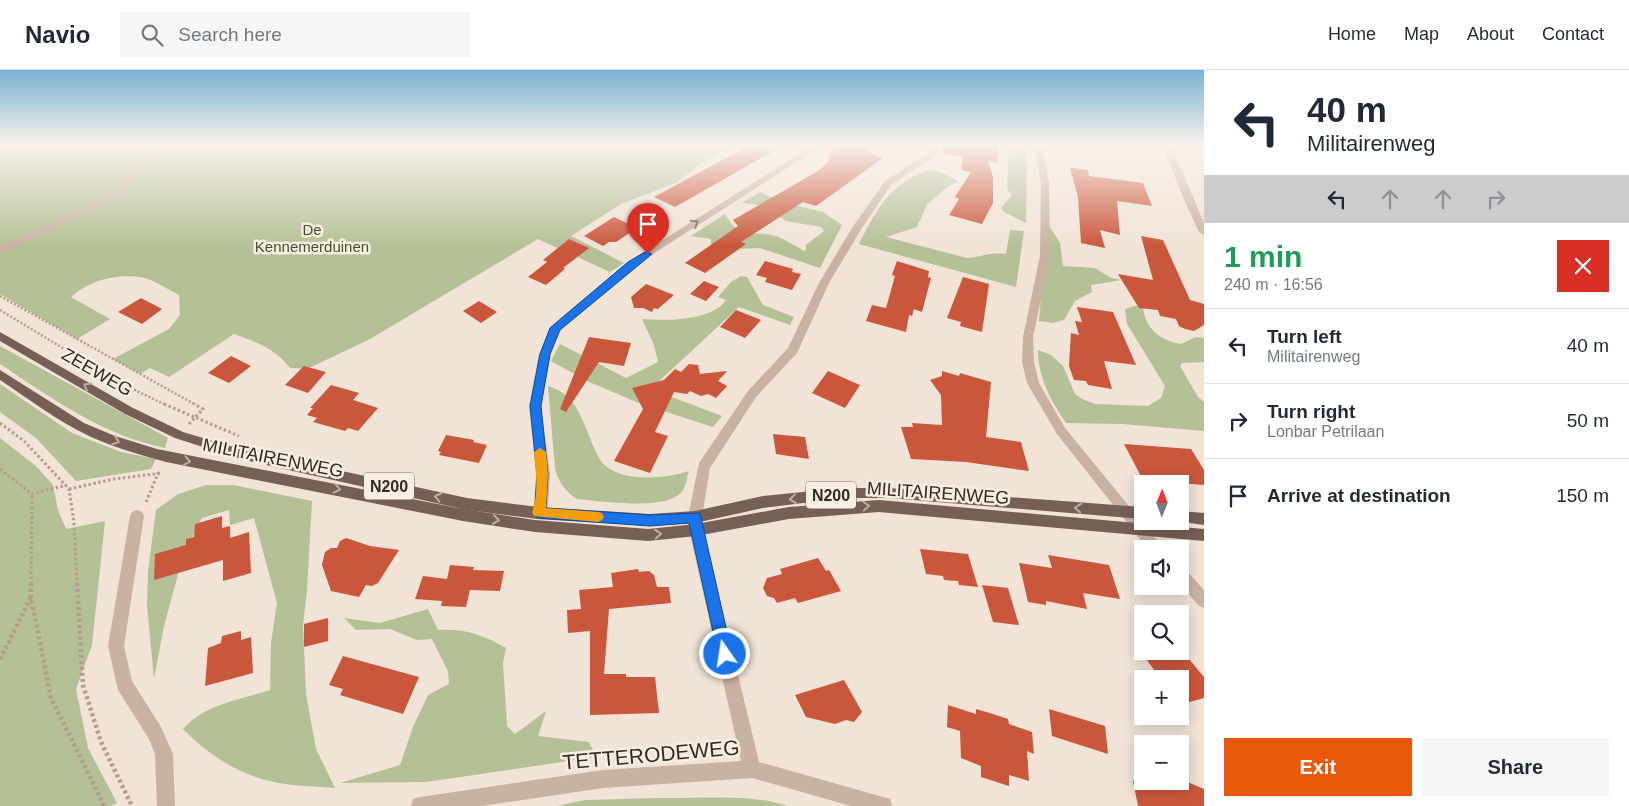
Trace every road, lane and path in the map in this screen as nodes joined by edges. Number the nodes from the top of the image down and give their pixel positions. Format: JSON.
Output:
{"nodes":[{"id":1,"x":128,"y":178,"type":"edge"},
{"id":2,"x":767,"y":178,"type":"edge"},
{"id":3,"x":895,"y":178,"type":"edge"},
{"id":4,"x":1043,"y":178,"type":"edge"},
{"id":5,"x":1179,"y":178,"type":"edge"},
{"id":6,"x":1204,"y":232,"type":"edge"},
{"id":7,"x":0,"y":251,"type":"edge"},
{"id":8,"x":0,"y":296,"type":"edge"},
{"id":9,"x":0,"y":310,"type":"edge"},
{"id":10,"x":0,"y":336,"type":"edge"},
{"id":11,"x":0,"y":374,"type":"edge"},
{"id":12,"x":203,"y":409,"type":"dead end"},
{"id":13,"x":0,"y":423,"type":"edge"},
{"id":14,"x":179,"y":435,"type":"joint"},
{"id":15,"x":238,"y":436,"type":"dead end"},
{"id":16,"x":0,"y":469,"type":"edge"},
{"id":17,"x":68,"y":487,"type":"junction"},
{"id":18,"x":32,"y":494,"type":"junction"},
{"id":19,"x":538,"y":512,"type":"junction"},
{"id":20,"x":1126,"y":512,"type":"junction"},
{"id":21,"x":1134,"y":513,"type":"edge"},
{"id":22,"x":138,"y":516,"type":"joint"},
{"id":23,"x":1189,"y":518,"type":"edge"},
{"id":24,"x":1204,"y":519,"type":"edge"},
{"id":25,"x":1134,"y":522,"type":"edge"},
{"id":26,"x":696,"y":524,"type":"junction"},
{"id":27,"x":1134,"y":528,"type":"edge"},
{"id":28,"x":1141,"y":530,"type":"edge"},
{"id":29,"x":1151,"y":530,"type":"edge"},
{"id":30,"x":1204,"y":535,"type":"edge"},
{"id":31,"x":1149,"y":540,"type":"edge"},
{"id":32,"x":1189,"y":584,"type":"edge"},
{"id":33,"x":32,"y":597,"type":"junction"},
{"id":34,"x":1204,"y":601,"type":"edge"},
{"id":35,"x":0,"y":659,"type":"edge"},
{"id":36,"x":752,"y":769,"type":"junction"},
{"id":37,"x":104,"y":806,"type":"edge"},
{"id":38,"x":132,"y":806,"type":"edge"},
{"id":39,"x":166,"y":806,"type":"edge"},
{"id":40,"x":420,"y":806,"type":"edge"},
{"id":41,"x":882,"y":806,"type":"edge"}],
"edges":[{"from":1,"to":7,"type":"street"},
{"from":19,"to":2,"type":"street","one_way":true},
{"from":3,"to":26,"type":"street"},
{"from":4,"to":20,"type":"street"},
{"from":5,"to":6,"type":"street"},
{"from":8,"to":12,"type":"path"},
{"from":9,"to":15,"type":"path"},
{"from":14,"to":10,"type":"main road","name":"ZEEWEG","number":"N200","one_way":true},
{"from":11,"to":26,"type":"main road","name":"MILITAIRENWEG","number":"N200","one_way":true},
{"from":13,"to":17,"type":"path"},
{"from":19,"to":14,"type":"main road","name":"MILITAIRENWEG","number":"N200","one_way":true},
{"from":16,"to":18,"type":"path"},
{"from":17,"to":18,"type":"path"},
{"from":17,"to":22,"type":"path"},
{"from":17,"to":38,"type":"path"},
{"from":18,"to":33,"type":"path"},
{"from":19,"to":26,"type":"main road","name":"MILITAIRENWEG","number":"N200"},
{"from":20,"to":21,"type":"main road","name":"MILITAIRENWEG","number":"N200"},
{"from":20,"to":25,"type":"street"},
{"from":20,"to":26,"type":"main road","name":"MILITAIRENWEG","number":"N200","one_way":true},
{"from":22,"to":39,"type":"street"},
{"from":23,"to":24,"type":"main road"},
{"from":26,"to":27,"type":"main road","name":"MILITAIRENWEG","number":"N200","one_way":true},
{"from":26,"to":36,"type":"street"},
{"from":28,"to":31,"type":"street"},
{"from":29,"to":30,"type":"main road","name":"MILITAIRENWEG","number":"N200"},
{"from":32,"to":34,"type":"street"},
{"from":33,"to":35,"type":"path"},
{"from":33,"to":37,"type":"path"},
{"from":36,"to":40,"type":"street","name":"TETTERODEWEG"},
{"from":36,"to":41,"type":"street","name":"TETTERODEWEG"}]}
